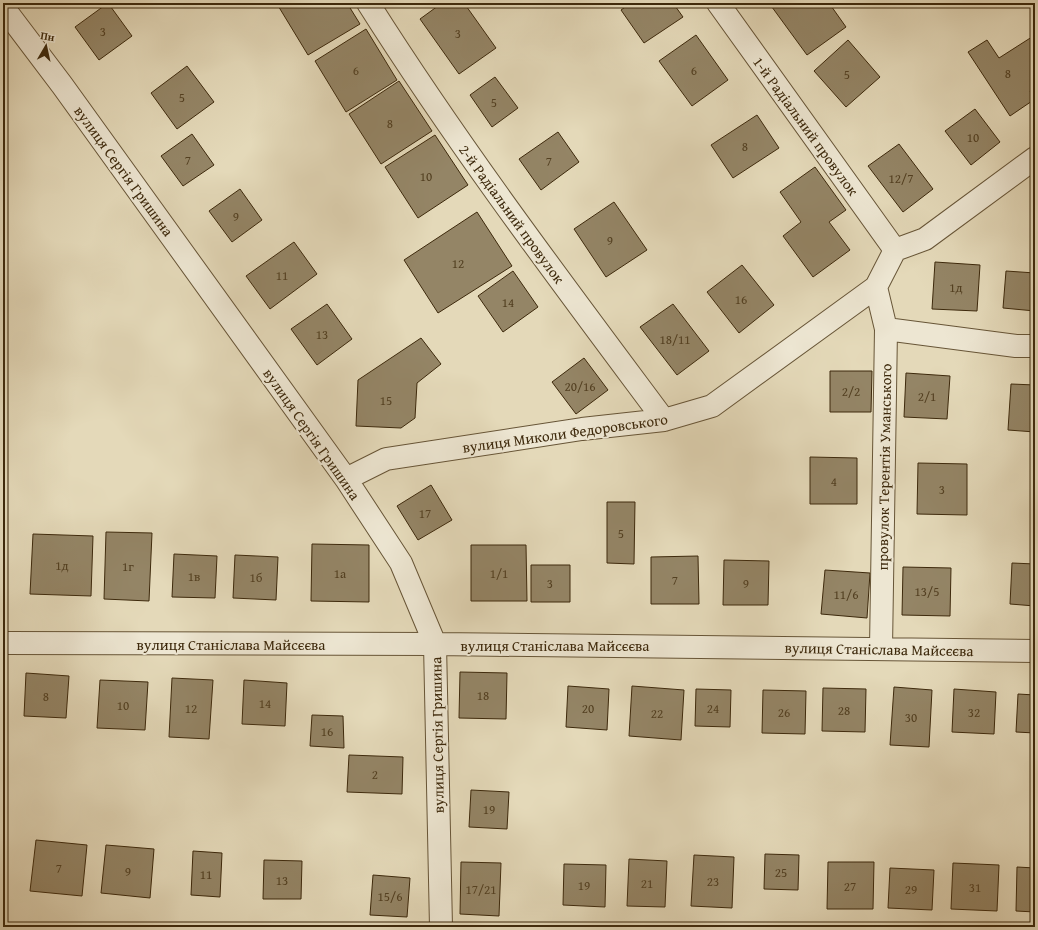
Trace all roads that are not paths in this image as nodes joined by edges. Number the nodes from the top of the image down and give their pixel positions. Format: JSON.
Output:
{"nodes":[{"id":1,"x":368,"y":3,"type":"edge"},
{"id":2,"x":718,"y":3,"type":"edge"},
{"id":3,"x":3,"y":7,"type":"edge"},
{"id":4,"x":1035,"y":158,"type":"edge"},
{"id":5,"x":895,"y":250,"type":"junction"},
{"id":6,"x":876,"y":287,"type":"junction"},
{"id":7,"x":886,"y":330,"type":"junction"},
{"id":8,"x":1035,"y":346,"type":"edge"},
{"id":9,"x":664,"y":420,"type":"junction"},
{"id":10,"x":346,"y":479,"type":"junction"},
{"id":11,"x":3,"y":643,"type":"edge"},
{"id":12,"x":435,"y":644,"type":"junction"},
{"id":13,"x":881,"y":648,"type":"junction"},
{"id":14,"x":1035,"y":651,"type":"edge"},
{"id":15,"x":441,"y":927,"type":"edge"}],
"edges":[{"from":1,"to":9,"type":"street","name":"2-й Радіальний провулок"},
{"from":2,"to":5,"type":"street","name":"1-й Радіальний провулок"},
{"from":3,"to":10,"type":"street","name":"вулиця Сергія Гришина"},
{"from":4,"to":5,"type":"street"},
{"from":5,"to":6,"type":"street","name":"вулиця Миколи Федоровського"},
{"from":6,"to":7,"type":"street","name":"провулок Терентія Уманського"},
{"from":6,"to":9,"type":"street","name":"вулиця Миколи Федоровського"},
{"from":7,"to":8,"type":"street"},
{"from":7,"to":13,"type":"street","name":"провулок Терентія Уманського"},
{"from":9,"to":10,"type":"street","name":"вулиця Миколи Федоровського"},
{"from":10,"to":12,"type":"street","name":"вулиця Сергія Гришина"},
{"from":11,"to":12,"type":"street","name":"вулиця Станіслава Майсєєва"},
{"from":12,"to":13,"type":"street","name":"вулиця Станіслава Майсєєва"},
{"from":12,"to":15,"type":"street","name":"вулиця Сергія Гришина"},
{"from":13,"to":14,"type":"street","name":"вулиця Станіслава Майсєєва"}]}
